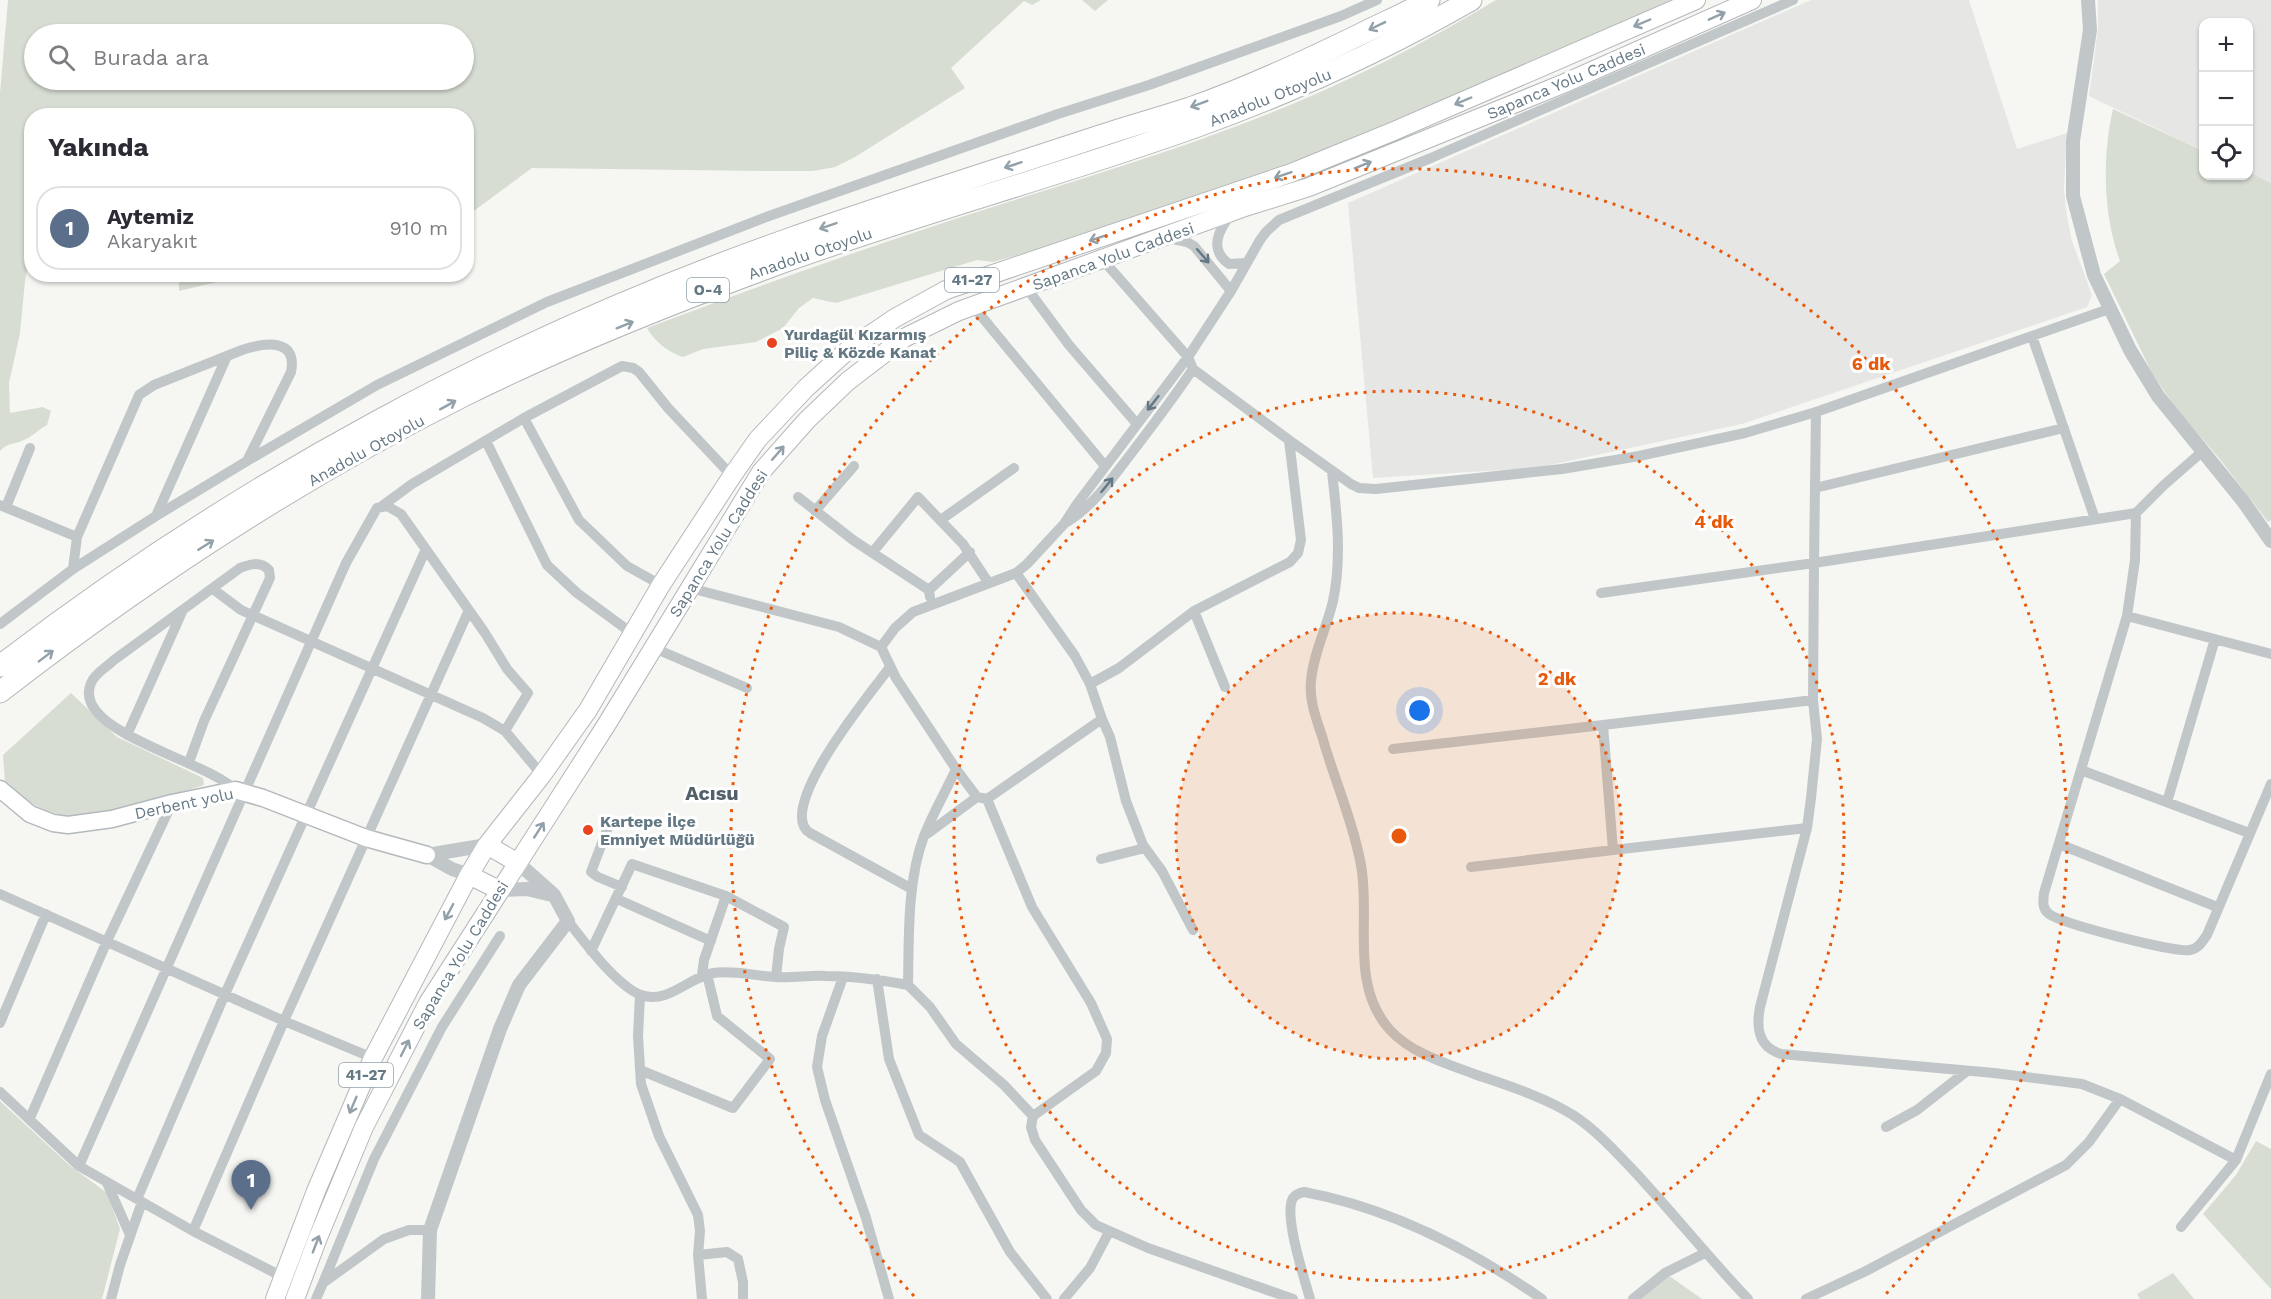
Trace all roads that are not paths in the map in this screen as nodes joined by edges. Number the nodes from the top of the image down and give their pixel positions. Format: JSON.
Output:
{"nodes":[{"id":1,"x":1377,"y":0,"type":"edge"},
{"id":2,"x":1429,"y":0,"type":"edge"},
{"id":3,"x":1471,"y":0,"type":"edge"},
{"id":4,"x":1696,"y":0,"type":"edge"},
{"id":5,"x":1752,"y":0,"type":"edge"},
{"id":6,"x":1792,"y":0,"type":"edge"},
{"id":7,"x":2088,"y":0,"type":"edge"},
{"id":8,"x":1233,"y":212,"type":"junction"},
{"id":9,"x":1164,"y":238,"type":"junction"},
{"id":10,"x":1103,"y":260,"type":"junction"},
{"id":11,"x":1247,"y":263,"type":"junction"},
{"id":12,"x":1026,"y":287,"type":"junction"},
{"id":13,"x":1231,"y":291,"type":"junction"},
{"id":14,"x":973,"y":306,"type":"junction"},
{"id":15,"x":2109,"y":309,"type":"junction"},
{"id":16,"x":2032,"y":336,"type":"junction"},
{"id":17,"x":227,"y":356,"type":"junction"},
{"id":18,"x":1188,"y":357,"type":"junction"},
{"id":19,"x":1193,"y":369,"type":"junction"},
{"id":20,"x":1816,"y":412,"type":"junction"},
{"id":21,"x":524,"y":418,"type":"junction"},
{"id":22,"x":1137,"y":424,"type":"junction"},
{"id":23,"x":2064,"y":428,"type":"junction"},
{"id":24,"x":1289,"y":440,"type":"junction"},
{"id":25,"x":486,"y":441,"type":"junction"},
{"id":26,"x":30,"y":448,"type":"dead end"},
{"id":27,"x":2203,"y":451,"type":"junction"},
{"id":28,"x":247,"y":461,"type":"junction"},
{"id":29,"x":854,"y":466,"type":"dead end"},
{"id":30,"x":1105,"y":466,"type":"junction"},
{"id":31,"x":1014,"y":468,"type":"dead end"},
{"id":32,"x":1332,"y":471,"type":"junction"},
{"id":33,"x":732,"y":476,"type":"junction"},
{"id":34,"x":1815,"y":488,"type":"junction"},
{"id":35,"x":798,"y":498,"type":"dead end"},
{"id":36,"x":3,"y":506,"type":"edge"},
{"id":37,"x":382,"y":506,"type":"junction"},
{"id":38,"x":815,"y":511,"type":"junction"},
{"id":39,"x":2136,"y":513,"type":"junction"},
{"id":40,"x":156,"y":516,"type":"junction"},
{"id":41,"x":942,"y":519,"type":"junction"},
{"id":42,"x":2095,"y":519,"type":"junction"},
{"id":43,"x":1064,"y":524,"type":"junction"},
{"id":44,"x":77,"y":537,"type":"junction"},
{"id":45,"x":2271,"y":541,"type":"edge"},
{"id":46,"x":426,"y":549,"type":"junction"},
{"id":47,"x":970,"y":552,"type":"junction"},
{"id":48,"x":872,"y":553,"type":"junction"},
{"id":49,"x":1814,"y":563,"type":"junction"},
{"id":50,"x":73,"y":569,"type":"junction"},
{"id":51,"x":1016,"y":573,"type":"junction"},
{"id":52,"x":988,"y":582,"type":"junction"},
{"id":53,"x":661,"y":585,"type":"junction"},
{"id":54,"x":690,"y":588,"type":"junction"},
{"id":55,"x":213,"y":589,"type":"junction"},
{"id":56,"x":929,"y":590,"type":"junction"},
{"id":57,"x":1601,"y":593,"type":"dead end"},
{"id":58,"x":930,"y":604,"type":"junction"},
{"id":59,"x":469,"y":610,"type":"junction"},
{"id":60,"x":1194,"y":611,"type":"junction"},
{"id":61,"x":182,"y":612,"type":"junction"},
{"id":62,"x":253,"y":615,"type":"junction"},
{"id":63,"x":2127,"y":616,"type":"junction"},
{"id":64,"x":0,"y":624,"type":"edge"},
{"id":65,"x":633,"y":634,"type":"junction"},
{"id":66,"x":2215,"y":639,"type":"junction"},
{"id":67,"x":311,"y":642,"type":"junction"},
{"id":68,"x":881,"y":646,"type":"junction"},
{"id":69,"x":654,"y":648,"type":"junction"},
{"id":70,"x":2271,"y":654,"type":"edge"},
{"id":71,"x":0,"y":666,"type":"edge"},
{"id":72,"x":890,"y":667,"type":"junction"},
{"id":73,"x":371,"y":669,"type":"junction"},
{"id":74,"x":1090,"y":684,"type":"junction"},
{"id":75,"x":1225,"y":687,"type":"dead end"},
{"id":76,"x":747,"y":688,"type":"dead end"},
{"id":77,"x":0,"y":692,"type":"edge"},
{"id":78,"x":430,"y":695,"type":"junction"},
{"id":79,"x":1813,"y":700,"type":"junction"},
{"id":80,"x":1102,"y":719,"type":"junction"},
{"id":81,"x":1603,"y":725,"type":"junction"},
{"id":82,"x":505,"y":731,"type":"junction"},
{"id":83,"x":127,"y":735,"type":"junction"},
{"id":84,"x":1393,"y":749,"type":"dead end"},
{"id":85,"x":189,"y":762,"type":"junction"},
{"id":86,"x":956,"y":769,"type":"junction"},
{"id":87,"x":2081,"y":770,"type":"junction"},
{"id":88,"x":542,"y":775,"type":"junction"},
{"id":89,"x":2271,"y":784,"type":"edge"},
{"id":90,"x":239,"y":791,"type":"junction"},
{"id":91,"x":5,"y":794,"type":"edge"},
{"id":92,"x":982,"y":798,"type":"junction"},
{"id":93,"x":2167,"y":802,"type":"junction"},
{"id":94,"x":172,"y":803,"type":"junction"},
{"id":95,"x":306,"y":815,"type":"junction"},
{"id":96,"x":610,"y":822,"type":"dead end"},
{"id":97,"x":1807,"y":828,"type":"junction"},
{"id":98,"x":2249,"y":833,"type":"junction"},
{"id":99,"x":924,"y":836,"type":"junction"},
{"id":100,"x":366,"y":838,"type":"junction"},
{"id":101,"x":2059,"y":844,"type":"junction"},
{"id":102,"x":487,"y":845,"type":"junction"},
{"id":103,"x":1145,"y":848,"type":"junction"},
{"id":104,"x":1613,"y":850,"type":"junction"},
{"id":105,"x":427,"y":855,"type":"junction"},
{"id":106,"x":1101,"y":859,"type":"dead end"},
{"id":107,"x":518,"y":863,"type":"junction"},
{"id":108,"x":1471,"y":867,"type":"dead end"},
{"id":109,"x":469,"y":875,"type":"junction"},
{"id":110,"x":622,"y":887,"type":"junction"},
{"id":111,"x":912,"y":889,"type":"junction"},
{"id":112,"x":499,"y":890,"type":"junction"},
{"id":113,"x":0,"y":894,"type":"edge"},
{"id":114,"x":554,"y":895,"type":"junction"},
{"id":115,"x":726,"y":896,"type":"junction"},
{"id":116,"x":617,"y":899,"type":"junction"},
{"id":117,"x":2217,"y":907,"type":"junction"},
{"id":118,"x":46,"y":914,"type":"junction"},
{"id":119,"x":568,"y":921,"type":"junction"},
{"id":120,"x":1193,"y":930,"type":"dead end"},
{"id":121,"x":500,"y":936,"type":"dead end"},
{"id":122,"x":107,"y":941,"type":"junction"},
{"id":123,"x":711,"y":941,"type":"junction"},
{"id":124,"x":591,"y":951,"type":"junction"},
{"id":125,"x":166,"y":968,"type":"junction"},
{"id":126,"x":705,"y":974,"type":"junction"},
{"id":127,"x":776,"y":977,"type":"junction"},
{"id":128,"x":843,"y":977,"type":"junction"},
{"id":129,"x":877,"y":979,"type":"junction"},
{"id":130,"x":908,"y":985,"type":"junction"},
{"id":131,"x":225,"y":994,"type":"junction"},
{"id":132,"x":640,"y":995,"type":"junction"},
{"id":133,"x":284,"y":1021,"type":"junction"},
{"id":134,"x":0,"y":1023,"type":"edge"},
{"id":135,"x":373,"y":1058,"type":"junction"},
{"id":136,"x":640,"y":1070,"type":"junction"},
{"id":137,"x":1967,"y":1071,"type":"junction"},
{"id":138,"x":2271,"y":1074,"type":"edge"},
{"id":139,"x":0,"y":1092,"type":"edge"},
{"id":140,"x":2120,"y":1099,"type":"junction"},
{"id":141,"x":1033,"y":1116,"type":"junction"},
{"id":142,"x":30,"y":1118,"type":"junction"},
{"id":143,"x":1886,"y":1127,"type":"dead end"},
{"id":144,"x":2236,"y":1160,"type":"junction"},
{"id":145,"x":79,"y":1166,"type":"junction"},
{"id":146,"x":107,"y":1183,"type":"junction"},
{"id":147,"x":140,"y":1200,"type":"junction"},
{"id":148,"x":2181,"y":1227,"type":"dead end"},
{"id":149,"x":430,"y":1230,"type":"junction"},
{"id":150,"x":193,"y":1231,"type":"junction"},
{"id":151,"x":1109,"y":1232,"type":"junction"},
{"id":152,"x":130,"y":1235,"type":"junction"},
{"id":153,"x":1705,"y":1253,"type":"junction"},
{"id":154,"x":698,"y":1255,"type":"junction"},
{"id":155,"x":283,"y":1277,"type":"junction"},
{"id":156,"x":323,"y":1283,"type":"junction"},
{"id":157,"x":111,"y":1299,"type":"edge"},
{"id":158,"x":275,"y":1299,"type":"edge"},
{"id":159,"x":295,"y":1299,"type":"edge"},
{"id":160,"x":316,"y":1299,"type":"edge"},
{"id":161,"x":428,"y":1299,"type":"edge"},
{"id":162,"x":702,"y":1299,"type":"edge"},
{"id":163,"x":743,"y":1299,"type":"edge"},
{"id":164,"x":889,"y":1299,"type":"edge"},
{"id":165,"x":1047,"y":1299,"type":"edge"},
{"id":166,"x":1064,"y":1299,"type":"edge"},
{"id":167,"x":1293,"y":1299,"type":"edge"},
{"id":168,"x":1310,"y":1299,"type":"edge"},
{"id":169,"x":1542,"y":1299,"type":"edge"},
{"id":170,"x":1633,"y":1299,"type":"edge"},
{"id":171,"x":1748,"y":1299,"type":"edge"},
{"id":172,"x":1806,"y":1299,"type":"edge"}],
"edges":[{"from":1,"to":28,"type":"street"},
{"from":2,"to":71,"type":"highway","name":"Anadolu Otoyolu","number":"O-4","one_way":true},
{"from":77,"to":3,"type":"highway","name":"Anadolu Otoyolu","number":"O-4","one_way":true},
{"from":4,"to":33,"type":"highway","name":"Sapanca Yolu Caddesi","number":"41-27","one_way":true},
{"from":8,"to":5,"type":"highway","name":"Sapanca Yolu Caddesi","one_way":true},
{"from":6,"to":11,"type":"street"},
{"from":7,"to":15,"type":"street"},
{"from":8,"to":9,"type":"highway","name":"Sapanca Yolu Caddesi"},
{"from":8,"to":11,"type":"street"},
{"from":9,"to":10,"type":"highway","name":"Sapanca Yolu Caddesi"},
{"from":9,"to":13,"type":"street","one_way":true},
{"from":10,"to":12,"type":"highway","name":"Sapanca Yolu Caddesi"},
{"from":10,"to":18,"type":"street"},
{"from":11,"to":13,"type":"street"},
{"from":12,"to":14,"type":"highway","name":"Sapanca Yolu Caddesi"},
{"from":12,"to":22,"type":"street"},
{"from":13,"to":18,"type":"street"},
{"from":14,"to":30,"type":"street"},
{"from":54,"to":14,"type":"highway","name":"Sapanca Yolu Caddesi","one_way":true},
{"from":15,"to":16,"type":"street"},
{"from":15,"to":27,"type":"street"},
{"from":16,"to":20,"type":"street"},
{"from":16,"to":23,"type":"street"},
{"from":17,"to":28,"type":"street"},
{"from":17,"to":40,"type":"street"},
{"from":17,"to":44,"type":"street"},
{"from":18,"to":19,"type":"street"},
{"from":18,"to":22,"type":"street","one_way":true},
{"from":19,"to":24,"type":"street"},
{"from":43,"to":19,"type":"street","one_way":true},
{"from":20,"to":32,"type":"street"},
{"from":20,"to":34,"type":"street"},
{"from":21,"to":25,"type":"street"},
{"from":21,"to":33,"type":"street"},
{"from":21,"to":53,"type":"street"},
{"from":22,"to":30,"type":"street"},
{"from":23,"to":34,"type":"street"},
{"from":23,"to":42,"type":"street"},
{"from":24,"to":32,"type":"street"},
{"from":24,"to":60,"type":"street"},
{"from":25,"to":37,"type":"street"},
{"from":25,"to":65,"type":"street"},
{"from":26,"to":36,"type":"street"},
{"from":27,"to":39,"type":"street"},
{"from":27,"to":45,"type":"street"},
{"from":28,"to":40,"type":"street"},
{"from":29,"to":38,"type":"street"},
{"from":30,"to":43,"type":"street"},
{"from":31,"to":41,"type":"street"},
{"from":32,"to":153,"type":"street"},
{"from":33,"to":53,"type":"highway","name":"Sapanca Yolu Caddesi","number":"41-27"},
{"from":34,"to":49,"type":"street"},
{"from":35,"to":38,"type":"street"},
{"from":36,"to":44,"type":"street"},
{"from":37,"to":46,"type":"street"},
{"from":37,"to":67,"type":"street"},
{"from":38,"to":48,"type":"street"},
{"from":39,"to":42,"type":"street"},
{"from":39,"to":63,"type":"street"},
{"from":40,"to":50,"type":"street"},
{"from":41,"to":47,"type":"street"},
{"from":41,"to":48,"type":"street"},
{"from":42,"to":49,"type":"street"},
{"from":43,"to":51,"type":"street"},
{"from":44,"to":50,"type":"street"},
{"from":46,"to":59,"type":"street"},
{"from":46,"to":73,"type":"street"},
{"from":47,"to":52,"type":"street"},
{"from":47,"to":56,"type":"street"},
{"from":48,"to":56,"type":"street"},
{"from":49,"to":57,"type":"street"},
{"from":49,"to":79,"type":"street"},
{"from":50,"to":64,"type":"street"},
{"from":51,"to":52,"type":"street"},
{"from":51,"to":74,"type":"street"},
{"from":52,"to":58,"type":"street"},
{"from":53,"to":65,"type":"highway","name":"Sapanca Yolu Caddesi","number":"41-27"},
{"from":54,"to":68,"type":"street"},
{"from":54,"to":69,"type":"highway","name":"Sapanca Yolu Caddesi"},
{"from":55,"to":61,"type":"street"},
{"from":55,"to":62,"type":"street"},
{"from":55,"to":62,"type":"street"},
{"from":56,"to":58,"type":"street"},
{"from":58,"to":68,"type":"street"},
{"from":59,"to":78,"type":"street"},
{"from":59,"to":82,"type":"street"},
{"from":60,"to":74,"type":"street"},
{"from":60,"to":75,"type":"street"},
{"from":61,"to":83,"type":"street"},
{"from":61,"to":83,"type":"street"},
{"from":62,"to":67,"type":"street"},
{"from":62,"to":85,"type":"street"},
{"from":63,"to":66,"type":"street"},
{"from":63,"to":87,"type":"street"},
{"from":65,"to":88,"type":"highway","name":"Sapanca Yolu Caddesi","number":"41-27"},
{"from":66,"to":70,"type":"street"},
{"from":66,"to":93,"type":"street"},
{"from":67,"to":73,"type":"street"},
{"from":67,"to":90,"type":"street"},
{"from":68,"to":72,"type":"street"},
{"from":69,"to":76,"type":"street"},
{"from":107,"to":69,"type":"highway","name":"Sapanca Yolu Caddesi","one_way":true},
{"from":72,"to":86,"type":"street"},
{"from":72,"to":111,"type":"street"},
{"from":73,"to":78,"type":"street"},
{"from":73,"to":95,"type":"street"},
{"from":74,"to":80,"type":"street"},
{"from":78,"to":82,"type":"street"},
{"from":78,"to":100,"type":"street"},
{"from":79,"to":81,"type":"street"},
{"from":79,"to":97,"type":"street"},
{"from":80,"to":92,"type":"street"},
{"from":80,"to":103,"type":"street"},
{"from":81,"to":84,"type":"street"},
{"from":81,"to":104,"type":"street"},
{"from":82,"to":88,"type":"street"},
{"from":83,"to":85,"type":"street"},
{"from":85,"to":90,"type":"street"},
{"from":86,"to":92,"type":"street"},
{"from":86,"to":99,"type":"street"},
{"from":87,"to":93,"type":"street"},
{"from":87,"to":101,"type":"street"},
{"from":88,"to":102,"type":"highway","name":"Sapanca Yolu Caddesi","number":"41-27"},
{"from":89,"to":98,"type":"street"},
{"from":90,"to":94,"type":"main road","name":"Derbent yolu"},
{"from":90,"to":95,"type":"main road","name":"Derbent yolu"},
{"from":90,"to":125,"type":"street"},
{"from":91,"to":94,"type":"main road","name":"Derbent yolu"},
{"from":92,"to":99,"type":"street"},
{"from":92,"to":141,"type":"street"},
{"from":93,"to":98,"type":"street"},
{"from":94,"to":122,"type":"street"},
{"from":95,"to":100,"type":"main road","name":"Derbent yolu"},
{"from":95,"to":131,"type":"street"},
{"from":96,"to":110,"type":"street"},
{"from":97,"to":104,"type":"street"},
{"from":97,"to":137,"type":"street"},
{"from":98,"to":117,"type":"street"},
{"from":99,"to":111,"type":"street"},
{"from":100,"to":105,"type":"main road","name":"Derbent yolu"},
{"from":100,"to":133,"type":"street"},
{"from":101,"to":117,"type":"street"},
{"from":101,"to":117,"type":"street"},
{"from":102,"to":105,"type":"street"},
{"from":102,"to":107,"type":"highway"},
{"from":102,"to":109,"type":"highway","name":"Sapanca Yolu Caddesi","number":"41-27"},
{"from":103,"to":106,"type":"street"},
{"from":103,"to":120,"type":"street"},
{"from":104,"to":108,"type":"street"},
{"from":105,"to":109,"type":"street"},
{"from":107,"to":112,"type":"highway","name":"Sapanca Yolu Caddesi"},
{"from":107,"to":114,"type":"street"},
{"from":109,"to":112,"type":"highway"},
{"from":109,"to":135,"type":"highway","name":"Sapanca Yolu Caddesi","number":"41-27","one_way":true},
{"from":110,"to":115,"type":"street"},
{"from":110,"to":116,"type":"street"},
{"from":111,"to":130,"type":"street"},
{"from":112,"to":114,"type":"street"},
{"from":159,"to":112,"type":"highway","name":"Sapanca Yolu Caddesi","one_way":true},
{"from":113,"to":118,"type":"street"},
{"from":114,"to":119,"type":"street"},
{"from":115,"to":123,"type":"street"},
{"from":115,"to":127,"type":"street"},
{"from":116,"to":123,"type":"street"},
{"from":116,"to":124,"type":"street"},
{"from":118,"to":122,"type":"street"},
{"from":118,"to":134,"type":"street"},
{"from":119,"to":124,"type":"street"},
{"from":119,"to":149,"type":"street"},
{"from":121,"to":156,"type":"street"},
{"from":122,"to":125,"type":"street"},
{"from":122,"to":142,"type":"street"},
{"from":123,"to":126,"type":"street"},
{"from":124,"to":132,"type":"street"},
{"from":125,"to":131,"type":"street"},
{"from":125,"to":145,"type":"street"},
{"from":126,"to":127,"type":"street"},
{"from":126,"to":132,"type":"street"},
{"from":126,"to":136,"type":"street"},
{"from":127,"to":128,"type":"street"},
{"from":128,"to":129,"type":"street"},
{"from":128,"to":164,"type":"street"},
{"from":129,"to":130,"type":"street"},
{"from":129,"to":165,"type":"street"},
{"from":130,"to":141,"type":"street"},
{"from":131,"to":133,"type":"street"},
{"from":131,"to":147,"type":"street"},
{"from":132,"to":136,"type":"street"},
{"from":133,"to":135,"type":"street"},
{"from":133,"to":150,"type":"street"},
{"from":135,"to":155,"type":"highway","name":"Sapanca Yolu Caddesi","number":"41-27","one_way":true},
{"from":136,"to":154,"type":"street"},
{"from":137,"to":140,"type":"street"},
{"from":137,"to":143,"type":"street"},
{"from":138,"to":144,"type":"street"},
{"from":139,"to":142,"type":"street"},
{"from":140,"to":144,"type":"street"},
{"from":140,"to":172,"type":"street"},
{"from":141,"to":151,"type":"street"},
{"from":142,"to":145,"type":"street"},
{"from":144,"to":148,"type":"street"},
{"from":145,"to":146,"type":"street"},
{"from":146,"to":147,"type":"street"},
{"from":146,"to":152,"type":"street"},
{"from":147,"to":150,"type":"street"},
{"from":147,"to":152,"type":"street"},
{"from":149,"to":156,"type":"street"},
{"from":149,"to":161,"type":"street"},
{"from":150,"to":155,"type":"street"},
{"from":151,"to":166,"type":"street"},
{"from":151,"to":167,"type":"street"},
{"from":152,"to":157,"type":"street"},
{"from":153,"to":170,"type":"street"},
{"from":153,"to":171,"type":"street"},
{"from":154,"to":162,"type":"street"},
{"from":154,"to":163,"type":"street"},
{"from":155,"to":158,"type":"highway","name":"Sapanca Yolu Caddesi","number":"41-27"},
{"from":156,"to":160,"type":"street"},
{"from":168,"to":169,"type":"street"}]}
